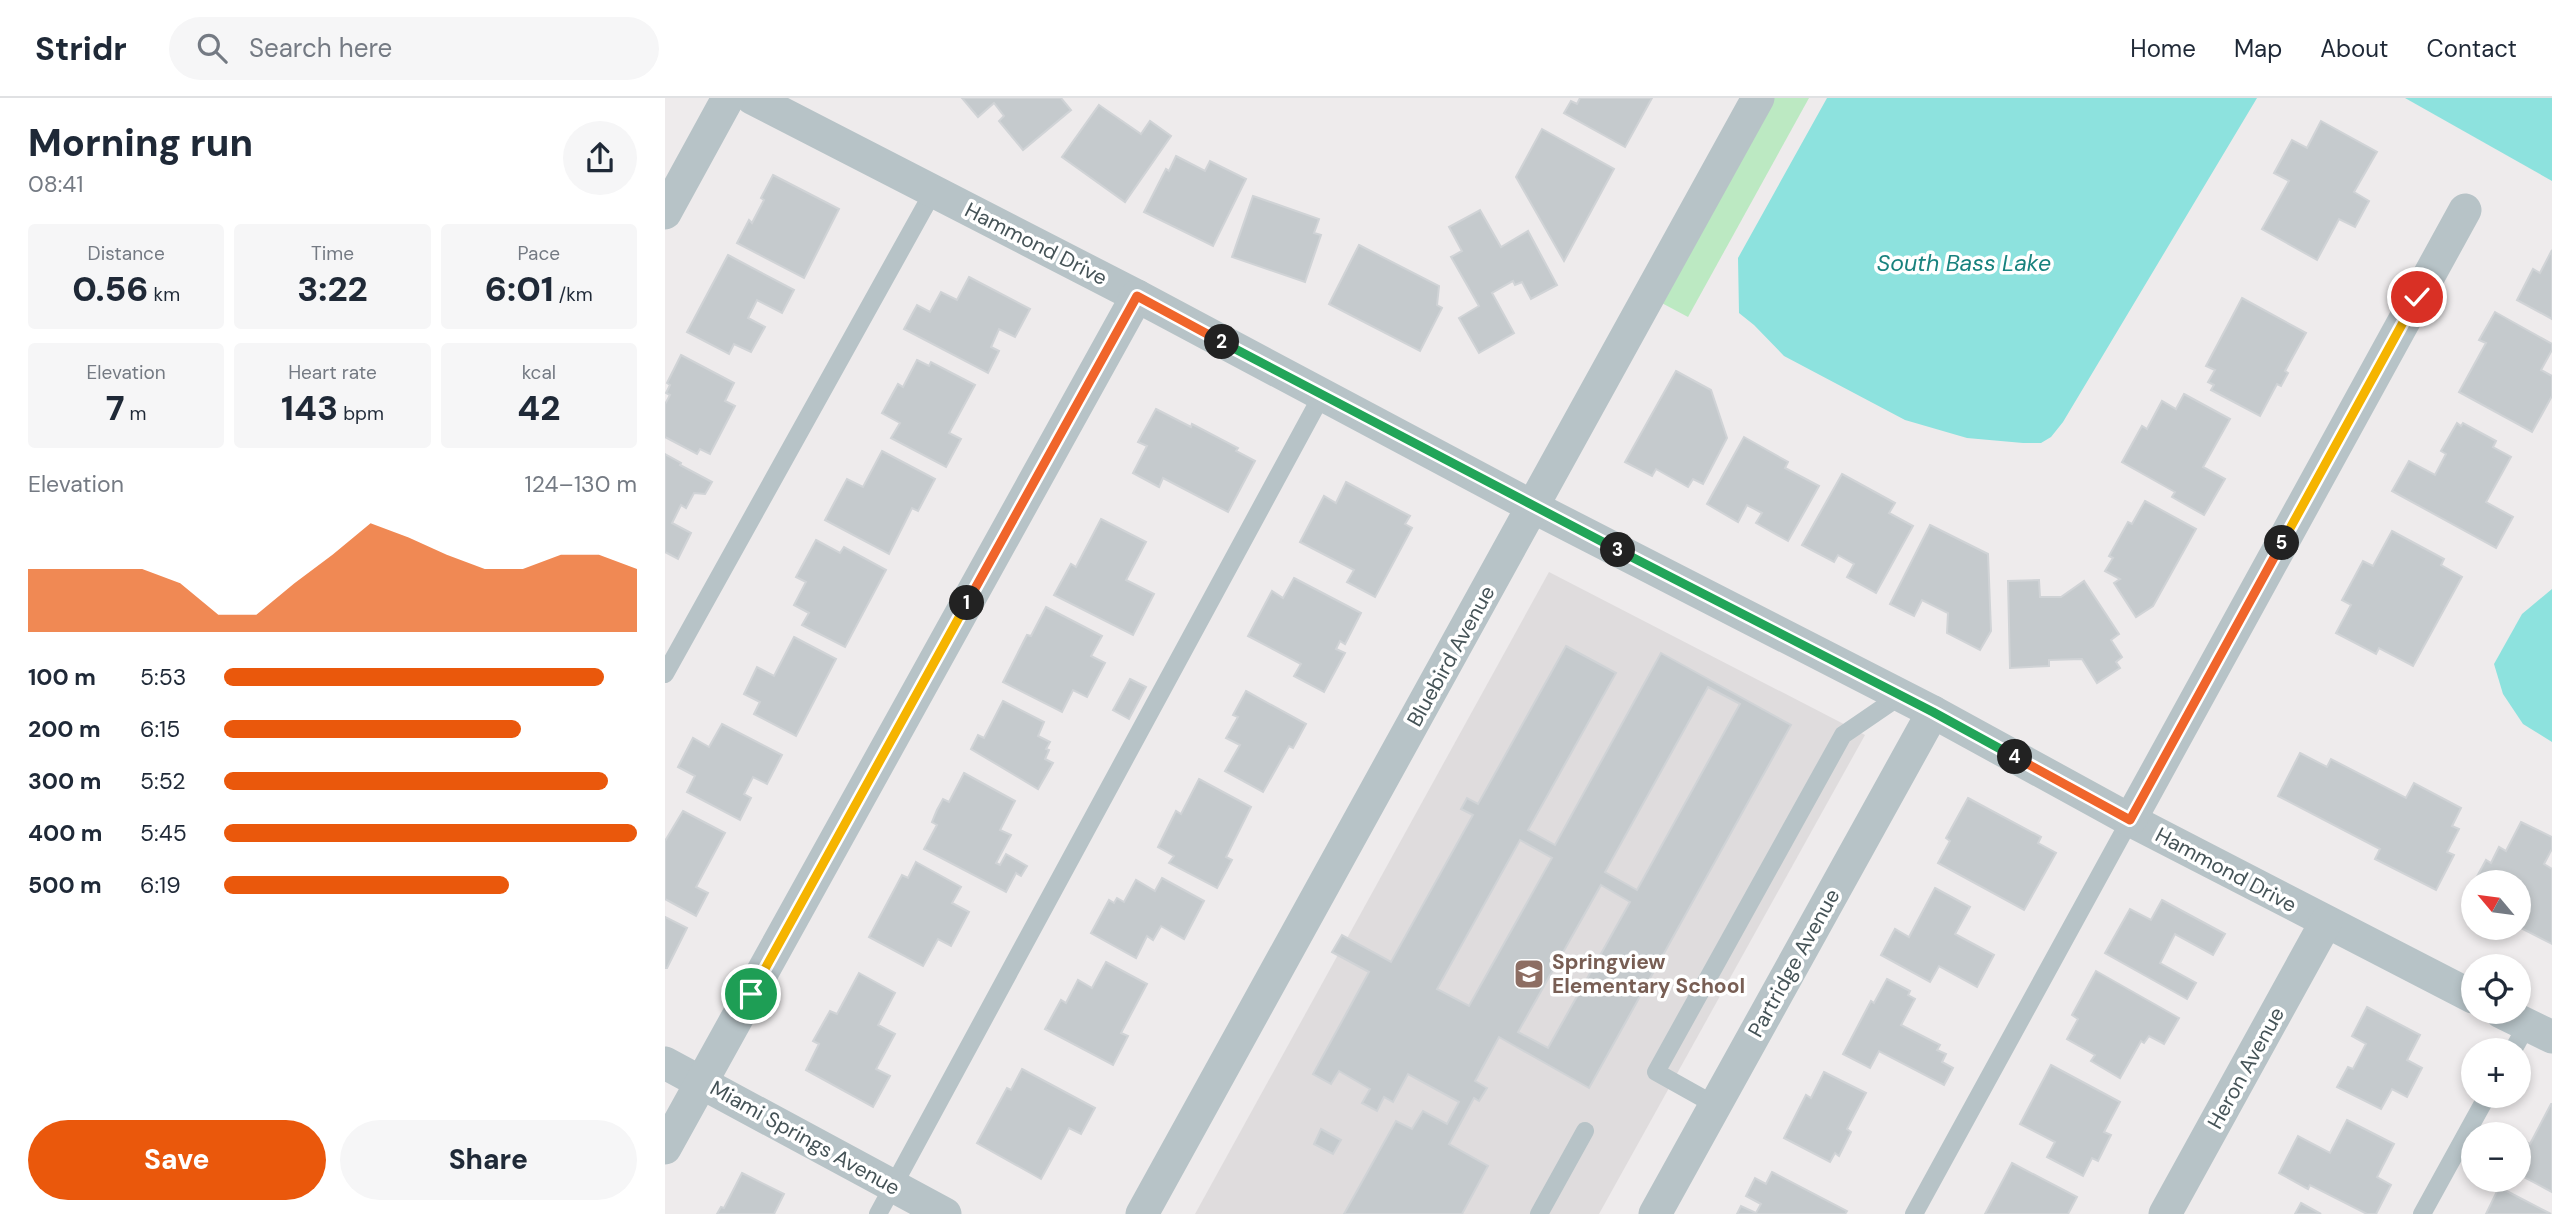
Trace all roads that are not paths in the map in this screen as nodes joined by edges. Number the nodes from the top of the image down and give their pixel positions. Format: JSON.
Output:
{"nodes":[{"id":1,"x":727,"y":98,"type":"edge"},
{"id":2,"x":752,"y":98,"type":"edge"},
{"id":3,"x":1758,"y":98,"type":"edge"},
{"id":4,"x":933,"y":192,"type":"junction"},
{"id":5,"x":2465,"y":210,"type":"dead end"},
{"id":6,"x":665,"y":213,"type":"edge"},
{"id":7,"x":1137,"y":296,"type":"junction"},
{"id":8,"x":1322,"y":395,"type":"junction"},
{"id":9,"x":1534,"y":507,"type":"junction"},
{"id":10,"x":665,"y":674,"type":"edge"},
{"id":11,"x":1900,"y":696,"type":"junction"},
{"id":12,"x":1933,"y":712,"type":"junction"},
{"id":13,"x":2130,"y":820,"type":"junction"},
{"id":14,"x":2326,"y":922,"type":"junction"},
{"id":15,"x":2461,"y":991,"type":"edge"},
{"id":16,"x":665,"y":1063,"type":"edge"},
{"id":17,"x":702,"y":1082,"type":"junction"},
{"id":18,"x":1716,"y":1105,"type":"junction"},
{"id":19,"x":2480,"y":1108,"type":"edge"},
{"id":20,"x":1585,"y":1131,"type":"dead end"},
{"id":21,"x":665,"y":1148,"type":"edge"},
{"id":22,"x":886,"y":1200,"type":"edge"},
{"id":23,"x":945,"y":1214,"type":"edge"},
{"id":24,"x":1142,"y":1214,"type":"edge"},
{"id":25,"x":1539,"y":1214,"type":"edge"},
{"id":26,"x":1655,"y":1214,"type":"edge"},
{"id":27,"x":1914,"y":1214,"type":"edge"},
{"id":28,"x":2165,"y":1214,"type":"edge"},
{"id":29,"x":2422,"y":1214,"type":"edge"}],
"edges":[{"from":1,"to":6,"type":"street"},
{"from":2,"to":4,"type":"street","name":"Hammond Drive"},
{"from":3,"to":9,"type":"street","name":"Bluebird Avenue"},
{"from":4,"to":7,"type":"street","name":"Hammond Drive"},
{"from":4,"to":10,"type":"lane"},
{"from":5,"to":13,"type":"street"},
{"from":7,"to":8,"type":"street","name":"Hammond Drive"},
{"from":7,"to":17,"type":"street"},
{"from":8,"to":9,"type":"street","name":"Hammond Drive"},
{"from":8,"to":22,"type":"lane"},
{"from":9,"to":11,"type":"street","name":"Hammond Drive"},
{"from":9,"to":24,"type":"street","name":"Bluebird Avenue"},
{"from":11,"to":12,"type":"street","name":"Hammond Drive"},
{"from":11,"to":18,"type":"lane"},
{"from":12,"to":13,"type":"street","name":"Hammond Drive"},
{"from":12,"to":18,"type":"street","name":"Partridge Avenue"},
{"from":13,"to":14,"type":"street","name":"Hammond Drive"},
{"from":13,"to":27,"type":"lane"},
{"from":14,"to":15,"type":"street","name":"Hammond Drive"},
{"from":14,"to":28,"type":"street","name":"Heron Avenue"},
{"from":16,"to":17,"type":"street","name":"Miami Springs Avenue"},
{"from":17,"to":21,"type":"street"},
{"from":17,"to":22,"type":"street","name":"Miami Springs Avenue"},
{"from":18,"to":26,"type":"street","name":"Partridge Avenue"},
{"from":19,"to":29,"type":"lane"},
{"from":20,"to":25,"type":"lane"},
{"from":22,"to":23,"type":"street","name":"Miami Springs Avenue"}]}
